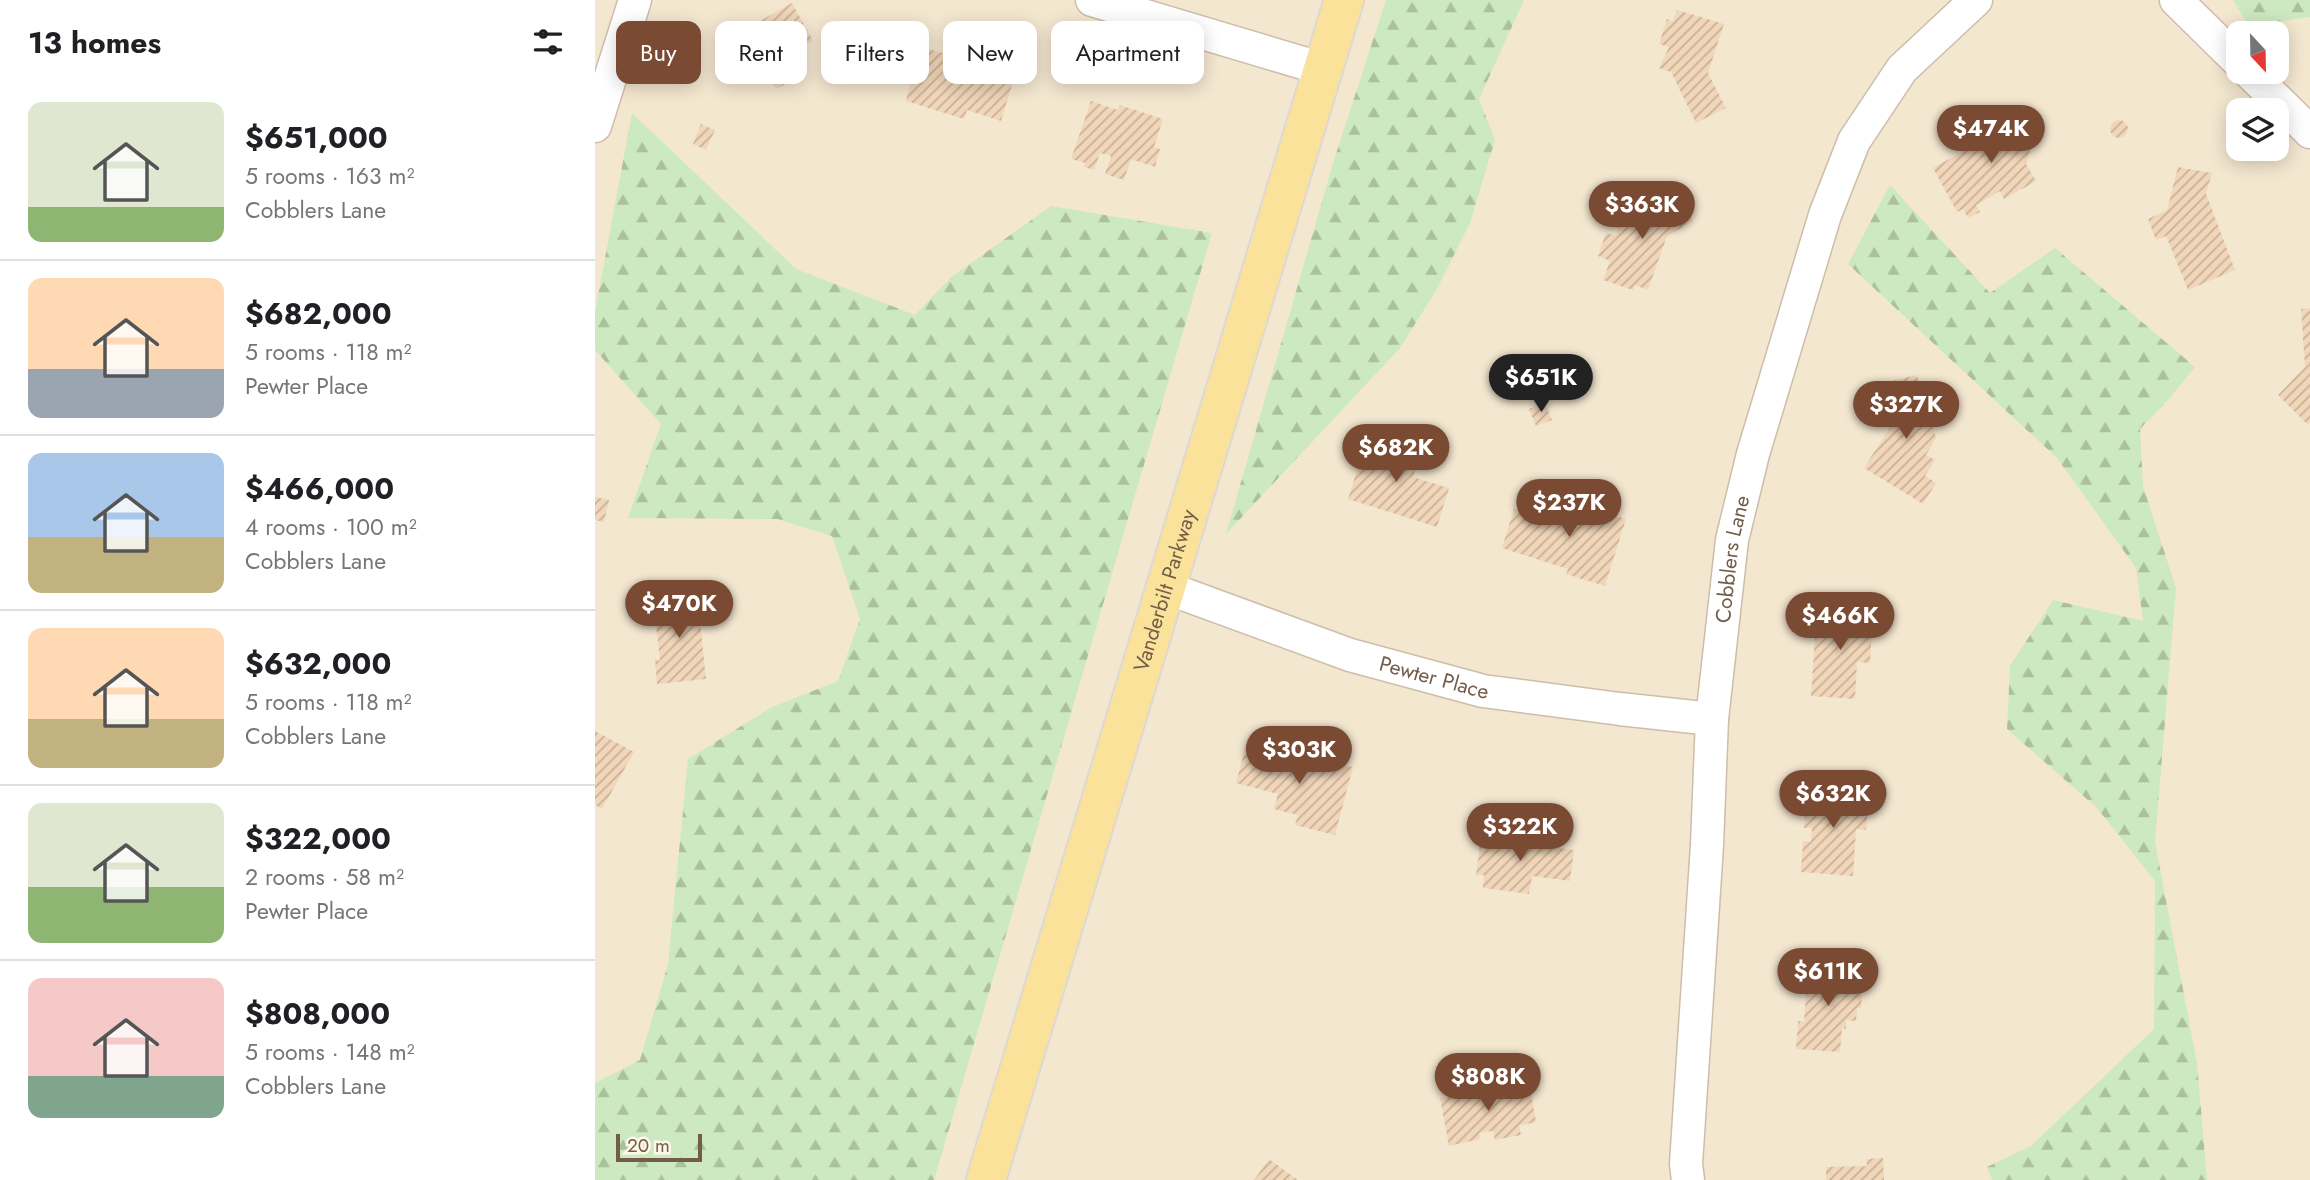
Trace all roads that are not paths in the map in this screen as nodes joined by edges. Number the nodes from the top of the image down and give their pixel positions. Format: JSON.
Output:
{"nodes":[{"id":1,"x":635,"y":0,"type":"edge"},
{"id":2,"x":1092,"y":0,"type":"edge"},
{"id":3,"x":1344,"y":0,"type":"edge"},
{"id":4,"x":1976,"y":0,"type":"edge"},
{"id":5,"x":2176,"y":0,"type":"edge"},
{"id":6,"x":2226,"y":49,"type":"edge"},
{"id":7,"x":1323,"y":69,"type":"junction"},
{"id":8,"x":2261,"y":84,"type":"edge"},
{"id":9,"x":595,"y":126,"type":"edge"},
{"id":10,"x":2310,"y":132,"type":"edge"},
{"id":11,"x":1167,"y":588,"type":"junction"},
{"id":12,"x":1712,"y":719,"type":"junction"},
{"id":13,"x":986,"y":1180,"type":"edge"},
{"id":14,"x":1688,"y":1180,"type":"edge"}],
"edges":[{"from":1,"to":9,"type":"street"},
{"from":2,"to":7,"type":"street"},
{"from":3,"to":7,"type":"main road","name":"Vanderbilt Parkway"},
{"from":4,"to":12,"type":"street","name":"Cobblers Lane"},
{"from":5,"to":6,"type":"street"},
{"from":7,"to":11,"type":"main road","name":"Vanderbilt Parkway"},
{"from":8,"to":10,"type":"street"},
{"from":11,"to":12,"type":"street","name":"Pewter Place"},
{"from":11,"to":13,"type":"main road","name":"Vanderbilt Parkway"},
{"from":12,"to":14,"type":"street","name":"Cobblers Lane"}]}
